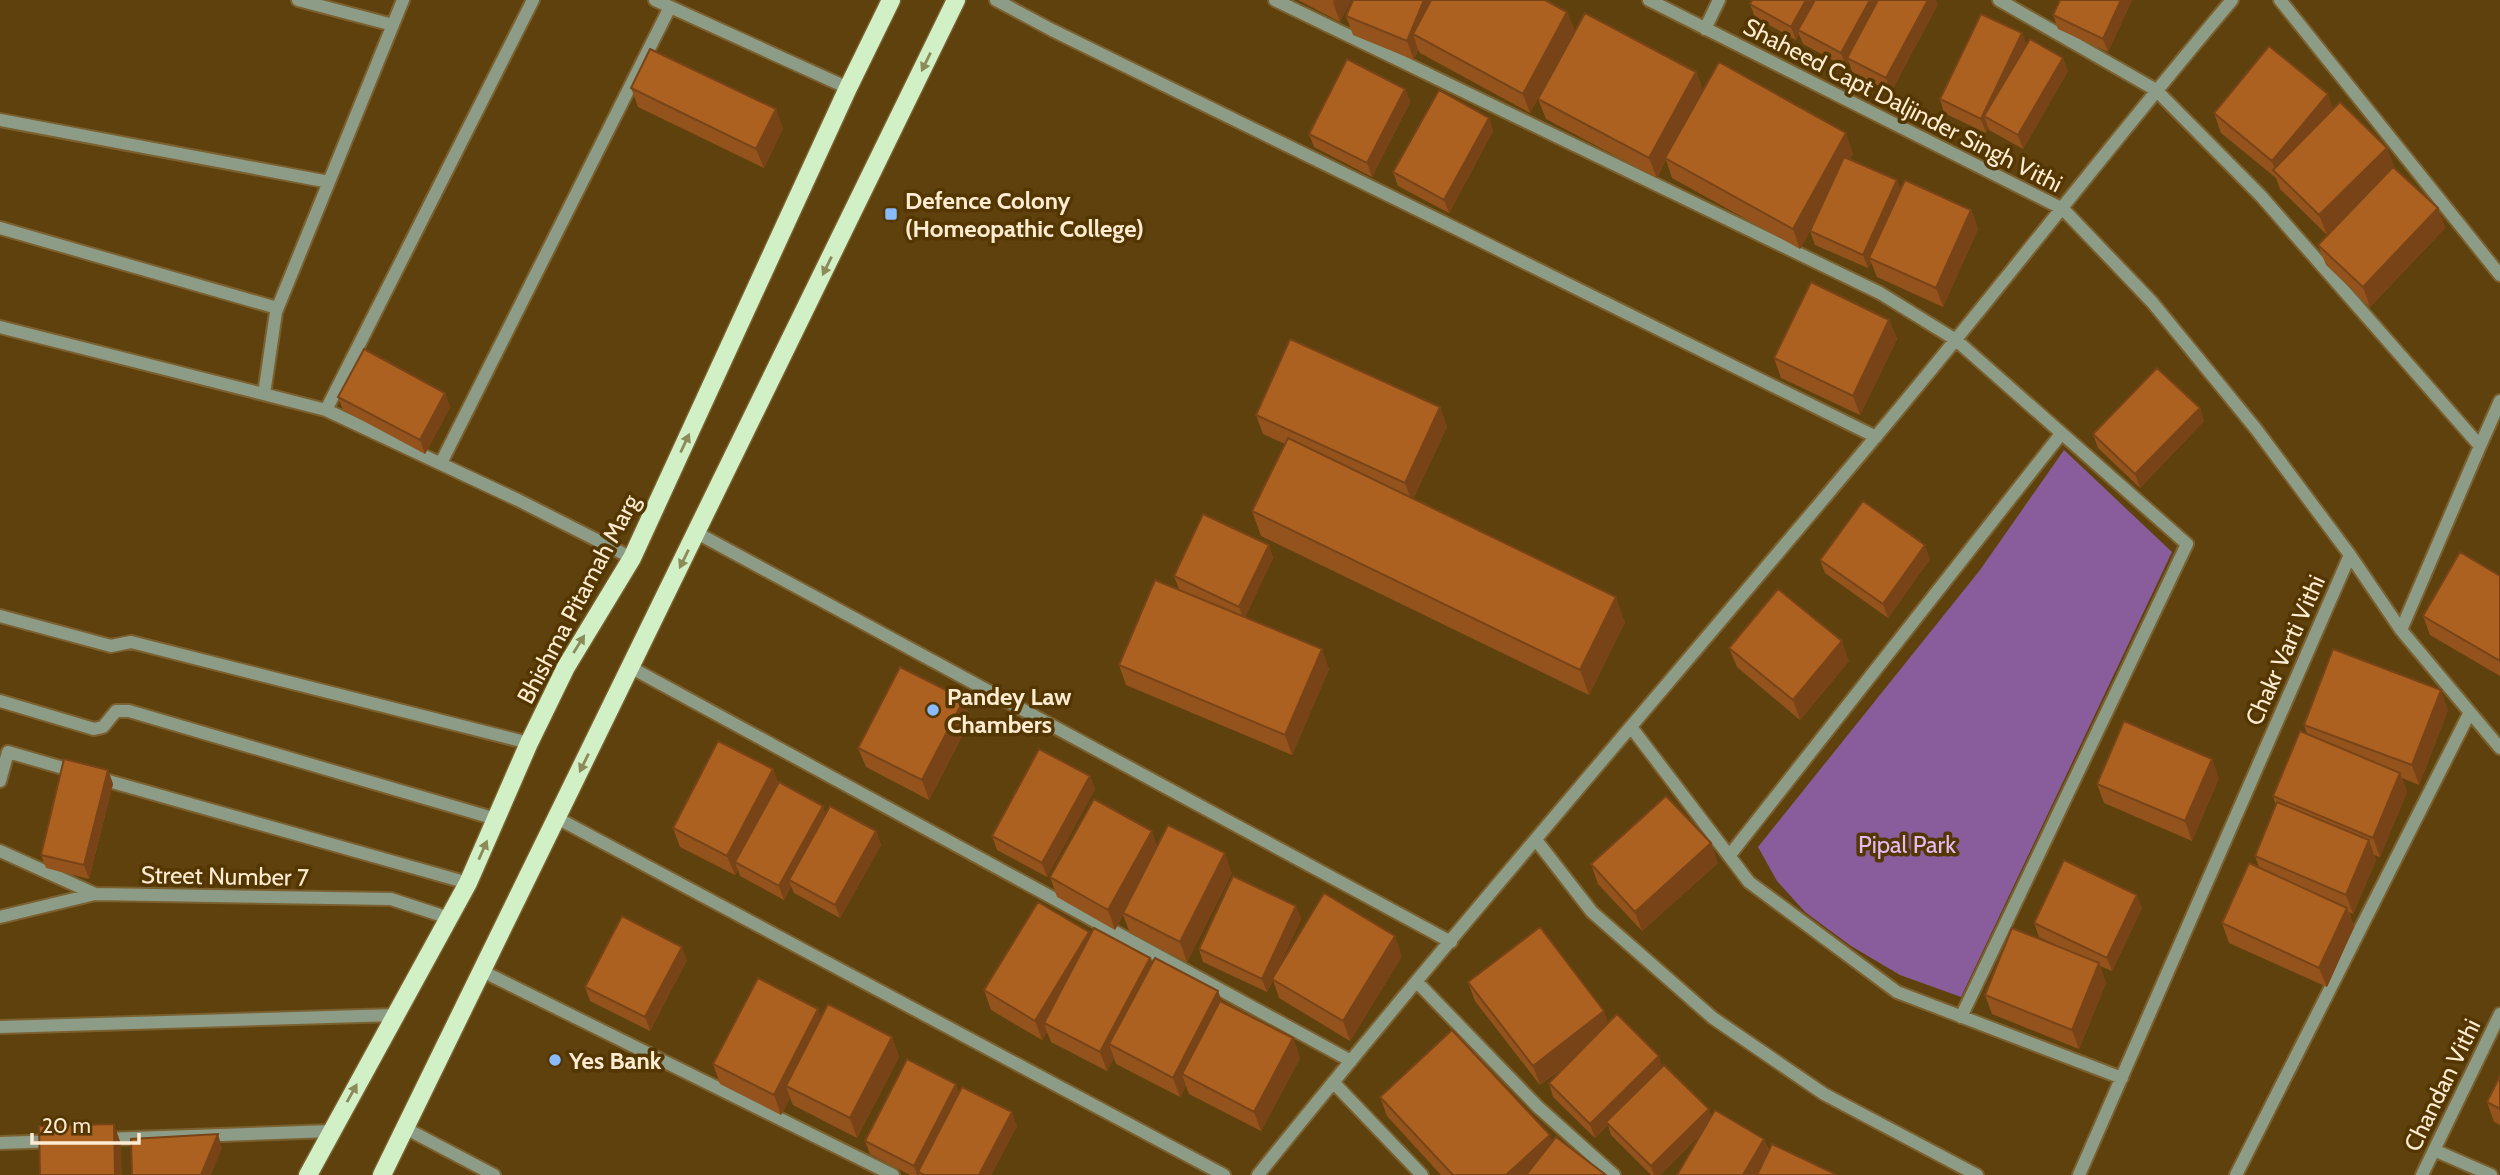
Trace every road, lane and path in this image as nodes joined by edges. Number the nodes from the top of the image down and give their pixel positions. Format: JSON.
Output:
{"nodes":[{"id":1,"x":298,"y":0,"type":"edge"},
{"id":2,"x":403,"y":0,"type":"edge"},
{"id":3,"x":533,"y":0,"type":"edge"},
{"id":4,"x":654,"y":0,"type":"edge"},
{"id":5,"x":891,"y":0,"type":"edge"},
{"id":6,"x":956,"y":0,"type":"edge"},
{"id":7,"x":996,"y":0,"type":"edge"},
{"id":8,"x":1275,"y":0,"type":"edge"},
{"id":9,"x":1649,"y":0,"type":"edge"},
{"id":10,"x":1719,"y":0,"type":"edge"},
{"id":11,"x":1999,"y":0,"type":"edge"},
{"id":12,"x":2232,"y":0,"type":"edge"},
{"id":13,"x":2280,"y":0,"type":"edge"},
{"id":14,"x":670,"y":7,"type":"junction"},
{"id":15,"x":393,"y":25,"type":"junction"},
{"id":16,"x":1705,"y":29,"type":"junction"},
{"id":17,"x":848,"y":88,"type":"junction"},
{"id":18,"x":2156,"y":90,"type":"junction"},
{"id":19,"x":0,"y":120,"type":"edge"},
{"id":20,"x":329,"y":182,"type":"junction"},
{"id":21,"x":2063,"y":209,"type":"junction"},
{"id":22,"x":0,"y":228,"type":"edge"},
{"id":23,"x":2500,"y":275,"type":"edge"},
{"id":24,"x":277,"y":308,"type":"junction"},
{"id":25,"x":0,"y":327,"type":"edge"},
{"id":26,"x":1956,"y":340,"type":"junction"},
{"id":27,"x":264,"y":394,"type":"junction"},
{"id":28,"x":2500,"y":401,"type":"edge"},
{"id":29,"x":326,"y":410,"type":"junction"},
{"id":30,"x":2061,"y":434,"type":"junction"},
{"id":31,"x":1875,"y":437,"type":"junction"},
{"id":32,"x":2480,"y":446,"type":"junction"},
{"id":33,"x":441,"y":463,"type":"junction"},
{"id":34,"x":697,"y":533,"type":"junction"},
{"id":35,"x":2350,"y":555,"type":"junction"},
{"id":36,"x":632,"y":558,"type":"junction"},
{"id":37,"x":0,"y":616,"type":"edge"},
{"id":38,"x":2401,"y":630,"type":"junction"},
{"id":39,"x":630,"y":667,"type":"junction"},
{"id":40,"x":0,"y":701,"type":"edge"},
{"id":41,"x":2470,"y":712,"type":"junction"},
{"id":42,"x":1631,"y":727,"type":"junction"},
{"id":43,"x":529,"y":743,"type":"junction"},
{"id":44,"x":2500,"y":748,"type":"edge"},
{"id":45,"x":0,"y":781,"type":"edge"},
{"id":46,"x":557,"y":818,"type":"junction"},
{"id":47,"x":496,"y":819,"type":"junction"},
{"id":48,"x":1536,"y":840,"type":"junction"},
{"id":49,"x":0,"y":851,"type":"edge"},
{"id":50,"x":1729,"y":856,"type":"junction"},
{"id":51,"x":468,"y":883,"type":"junction"},
{"id":52,"x":95,"y":894,"type":"junction"},
{"id":53,"x":0,"y":917,"type":"edge"},
{"id":54,"x":449,"y":918,"type":"junction"},
{"id":55,"x":1451,"y":942,"type":"junction"},
{"id":56,"x":482,"y":971,"type":"junction"},
{"id":57,"x":1417,"y":982,"type":"junction"},
{"id":58,"x":2500,"y":1014,"type":"edge"},
{"id":59,"x":395,"y":1016,"type":"junction"},
{"id":60,"x":1961,"y":1017,"type":"junction"},
{"id":61,"x":0,"y":1027,"type":"edge"},
{"id":62,"x":1351,"y":1061,"type":"junction"},
{"id":63,"x":2122,"y":1078,"type":"junction"},
{"id":64,"x":1333,"y":1082,"type":"junction"},
{"id":65,"x":405,"y":1128,"type":"junction"},
{"id":66,"x":331,"y":1131,"type":"junction"},
{"id":67,"x":97,"y":1139,"type":"edge"},
{"id":68,"x":69,"y":1140,"type":"edge"},
{"id":69,"x":0,"y":1143,"type":"edge"},
{"id":70,"x":2434,"y":1150,"type":"junction"},
{"id":71,"x":308,"y":1175,"type":"edge"},
{"id":72,"x":382,"y":1175,"type":"edge"},
{"id":73,"x":494,"y":1175,"type":"edge"},
{"id":74,"x":893,"y":1175,"type":"edge"},
{"id":75,"x":1224,"y":1175,"type":"edge"},
{"id":76,"x":1258,"y":1175,"type":"edge"},
{"id":77,"x":1422,"y":1175,"type":"edge"},
{"id":78,"x":1614,"y":1175,"type":"edge"},
{"id":79,"x":1977,"y":1175,"type":"edge"},
{"id":80,"x":2079,"y":1175,"type":"edge"},
{"id":81,"x":2236,"y":1175,"type":"edge"},
{"id":82,"x":2422,"y":1175,"type":"edge"},
{"id":83,"x":2491,"y":1175,"type":"edge"}],
"edges":[{"from":1,"to":15,"type":"street"},
{"from":2,"to":15,"type":"street"},
{"from":3,"to":29,"type":"street"},
{"from":4,"to":14,"type":"street"},
{"from":5,"to":17,"type":"main road","name":"Bhishma Pitamah Marg"},
{"from":6,"to":34,"type":"main road","one_way":true},
{"from":7,"to":31,"type":"street"},
{"from":8,"to":26,"type":"street"},
{"from":9,"to":16,"type":"street","name":"Shaheed Capt Daljinder Singh Vithi"},
{"from":10,"to":16,"type":"street"},
{"from":11,"to":18,"type":"street"},
{"from":12,"to":18,"type":"street"},
{"from":13,"to":23,"type":"street"},
{"from":14,"to":17,"type":"street"},
{"from":14,"to":33,"type":"street"},
{"from":15,"to":20,"type":"street"},
{"from":16,"to":21,"type":"street","name":"Shaheed Capt Daljinder Singh Vithi"},
{"from":36,"to":17,"type":"main road","name":"Bhishma Pitamah Marg","one_way":true},
{"from":18,"to":21,"type":"street"},
{"from":18,"to":32,"type":"street"},
{"from":19,"to":20,"type":"street"},
{"from":20,"to":24,"type":"street"},
{"from":21,"to":26,"type":"street"},
{"from":21,"to":35,"type":"street","name":"Chakr Varti Vithi"},
{"from":22,"to":24,"type":"street"},
{"from":24,"to":27,"type":"street"},
{"from":25,"to":27,"type":"street"},
{"from":26,"to":30,"type":"street"},
{"from":26,"to":31,"type":"street"},
{"from":27,"to":29,"type":"street"},
{"from":28,"to":32,"type":"street"},
{"from":29,"to":33,"type":"street"},
{"from":30,"to":50,"type":"street"},
{"from":30,"to":60,"type":"street"},
{"from":31,"to":42,"type":"street"},
{"from":32,"to":38,"type":"street"},
{"from":33,"to":36,"type":"street"},
{"from":34,"to":39,"type":"main road","one_way":true},
{"from":34,"to":55,"type":"street"},
{"from":35,"to":38,"type":"street"},
{"from":35,"to":63,"type":"street","name":"Chakr Varti Vithi"},
{"from":43,"to":36,"type":"main road","name":"Bhishma Pitamah Marg","one_way":true},
{"from":37,"to":43,"type":"street"},
{"from":38,"to":41,"type":"street"},
{"from":39,"to":46,"type":"main road","one_way":true},
{"from":39,"to":62,"type":"street"},
{"from":40,"to":47,"type":"street"},
{"from":41,"to":44,"type":"street"},
{"from":41,"to":81,"type":"street"},
{"from":42,"to":48,"type":"street"},
{"from":42,"to":50,"type":"street"},
{"from":43,"to":47,"type":"main road","name":"Bhishma Pitamah Marg"},
{"from":45,"to":51,"type":"street"},
{"from":46,"to":56,"type":"main road"},
{"from":46,"to":75,"type":"street"},
{"from":51,"to":47,"type":"main road","name":"Bhishma Pitamah Marg","one_way":true},
{"from":48,"to":55,"type":"street"},
{"from":48,"to":79,"type":"street"},
{"from":49,"to":52,"type":"street"},
{"from":50,"to":60,"type":"street"},
{"from":51,"to":54,"type":"main road","name":"Bhishma Pitamah Marg"},
{"from":52,"to":53,"type":"street","name":"Street Number 7"},
{"from":52,"to":54,"type":"street","name":"Street Number 7"},
{"from":54,"to":59,"type":"main road","name":"Bhishma Pitamah Marg"},
{"from":55,"to":57,"type":"street"},
{"from":56,"to":65,"type":"main road"},
{"from":56,"to":74,"type":"street"},
{"from":57,"to":62,"type":"street"},
{"from":57,"to":78,"type":"street"},
{"from":58,"to":70,"type":"street","name":"Chandan Vithi"},
{"from":59,"to":61,"type":"street"},
{"from":66,"to":59,"type":"main road","name":"Bhishma Pitamah Marg","one_way":true},
{"from":60,"to":63,"type":"street"},
{"from":62,"to":64,"type":"street"},
{"from":63,"to":80,"type":"street","name":"Chakr Varti Vithi"},
{"from":64,"to":76,"type":"street"},
{"from":64,"to":77,"type":"street"},
{"from":65,"to":72,"type":"main road"},
{"from":65,"to":73,"type":"street"},
{"from":66,"to":67,"type":"street"},
{"from":66,"to":71,"type":"main road","name":"Bhishma Pitamah Marg"},
{"from":68,"to":69,"type":"street"},
{"from":70,"to":82,"type":"street","name":"Chandan Vithi"},
{"from":70,"to":83,"type":"street"}]}
